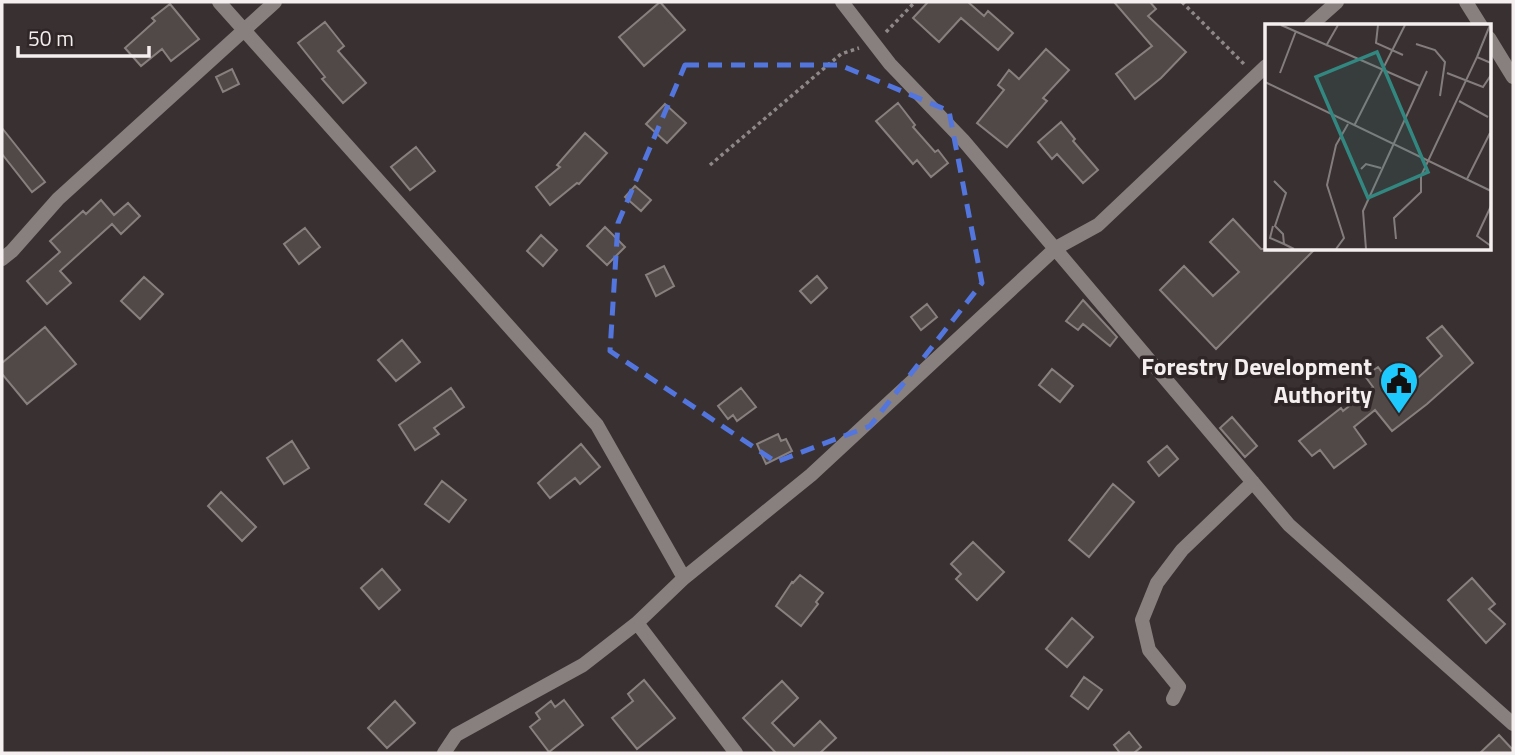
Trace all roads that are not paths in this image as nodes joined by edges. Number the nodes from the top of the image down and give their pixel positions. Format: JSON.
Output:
{"nodes":[{"id":1,"x":219,"y":2,"type":"edge"},
{"id":2,"x":275,"y":2,"type":"edge"},
{"id":3,"x":842,"y":2,"type":"edge"},
{"id":4,"x":1337,"y":2,"type":"edge"},
{"id":5,"x":1466,"y":2,"type":"edge"},
{"id":6,"x":1312,"y":24,"type":"edge"},
{"id":7,"x":1480,"y":24,"type":"edge"},
{"id":8,"x":244,"y":30,"type":"junction"},
{"id":9,"x":1490,"y":40,"type":"edge"},
{"id":10,"x":1261,"y":71,"type":"edge"},
{"id":11,"x":1513,"y":77,"type":"edge"},
{"id":12,"x":1056,"y":248,"type":"junction"},
{"id":13,"x":2,"y":259,"type":"edge"},
{"id":14,"x":1253,"y":482,"type":"junction"},
{"id":15,"x":684,"y":578,"type":"junction"},
{"id":16,"x":637,"y":623,"type":"junction"},
{"id":17,"x":1173,"y":699,"type":"dead end"},
{"id":18,"x":1513,"y":724,"type":"edge"},
{"id":19,"x":443,"y":753,"type":"edge"},
{"id":20,"x":736,"y":753,"type":"edge"}],
"edges":[{"from":1,"to":8,"type":"street"},
{"from":2,"to":8,"type":"street"},
{"from":3,"to":12,"type":"street"},
{"from":4,"to":6,"type":"street"},
{"from":5,"to":7,"type":"street"},
{"from":8,"to":13,"type":"street"},
{"from":8,"to":15,"type":"street"},
{"from":9,"to":11,"type":"street"},
{"from":10,"to":12,"type":"street"},
{"from":12,"to":14,"type":"street"},
{"from":12,"to":15,"type":"street"},
{"from":14,"to":17,"type":"street"},
{"from":14,"to":18,"type":"street"},
{"from":15,"to":16,"type":"street"},
{"from":16,"to":19,"type":"street"},
{"from":16,"to":20,"type":"street"}]}
